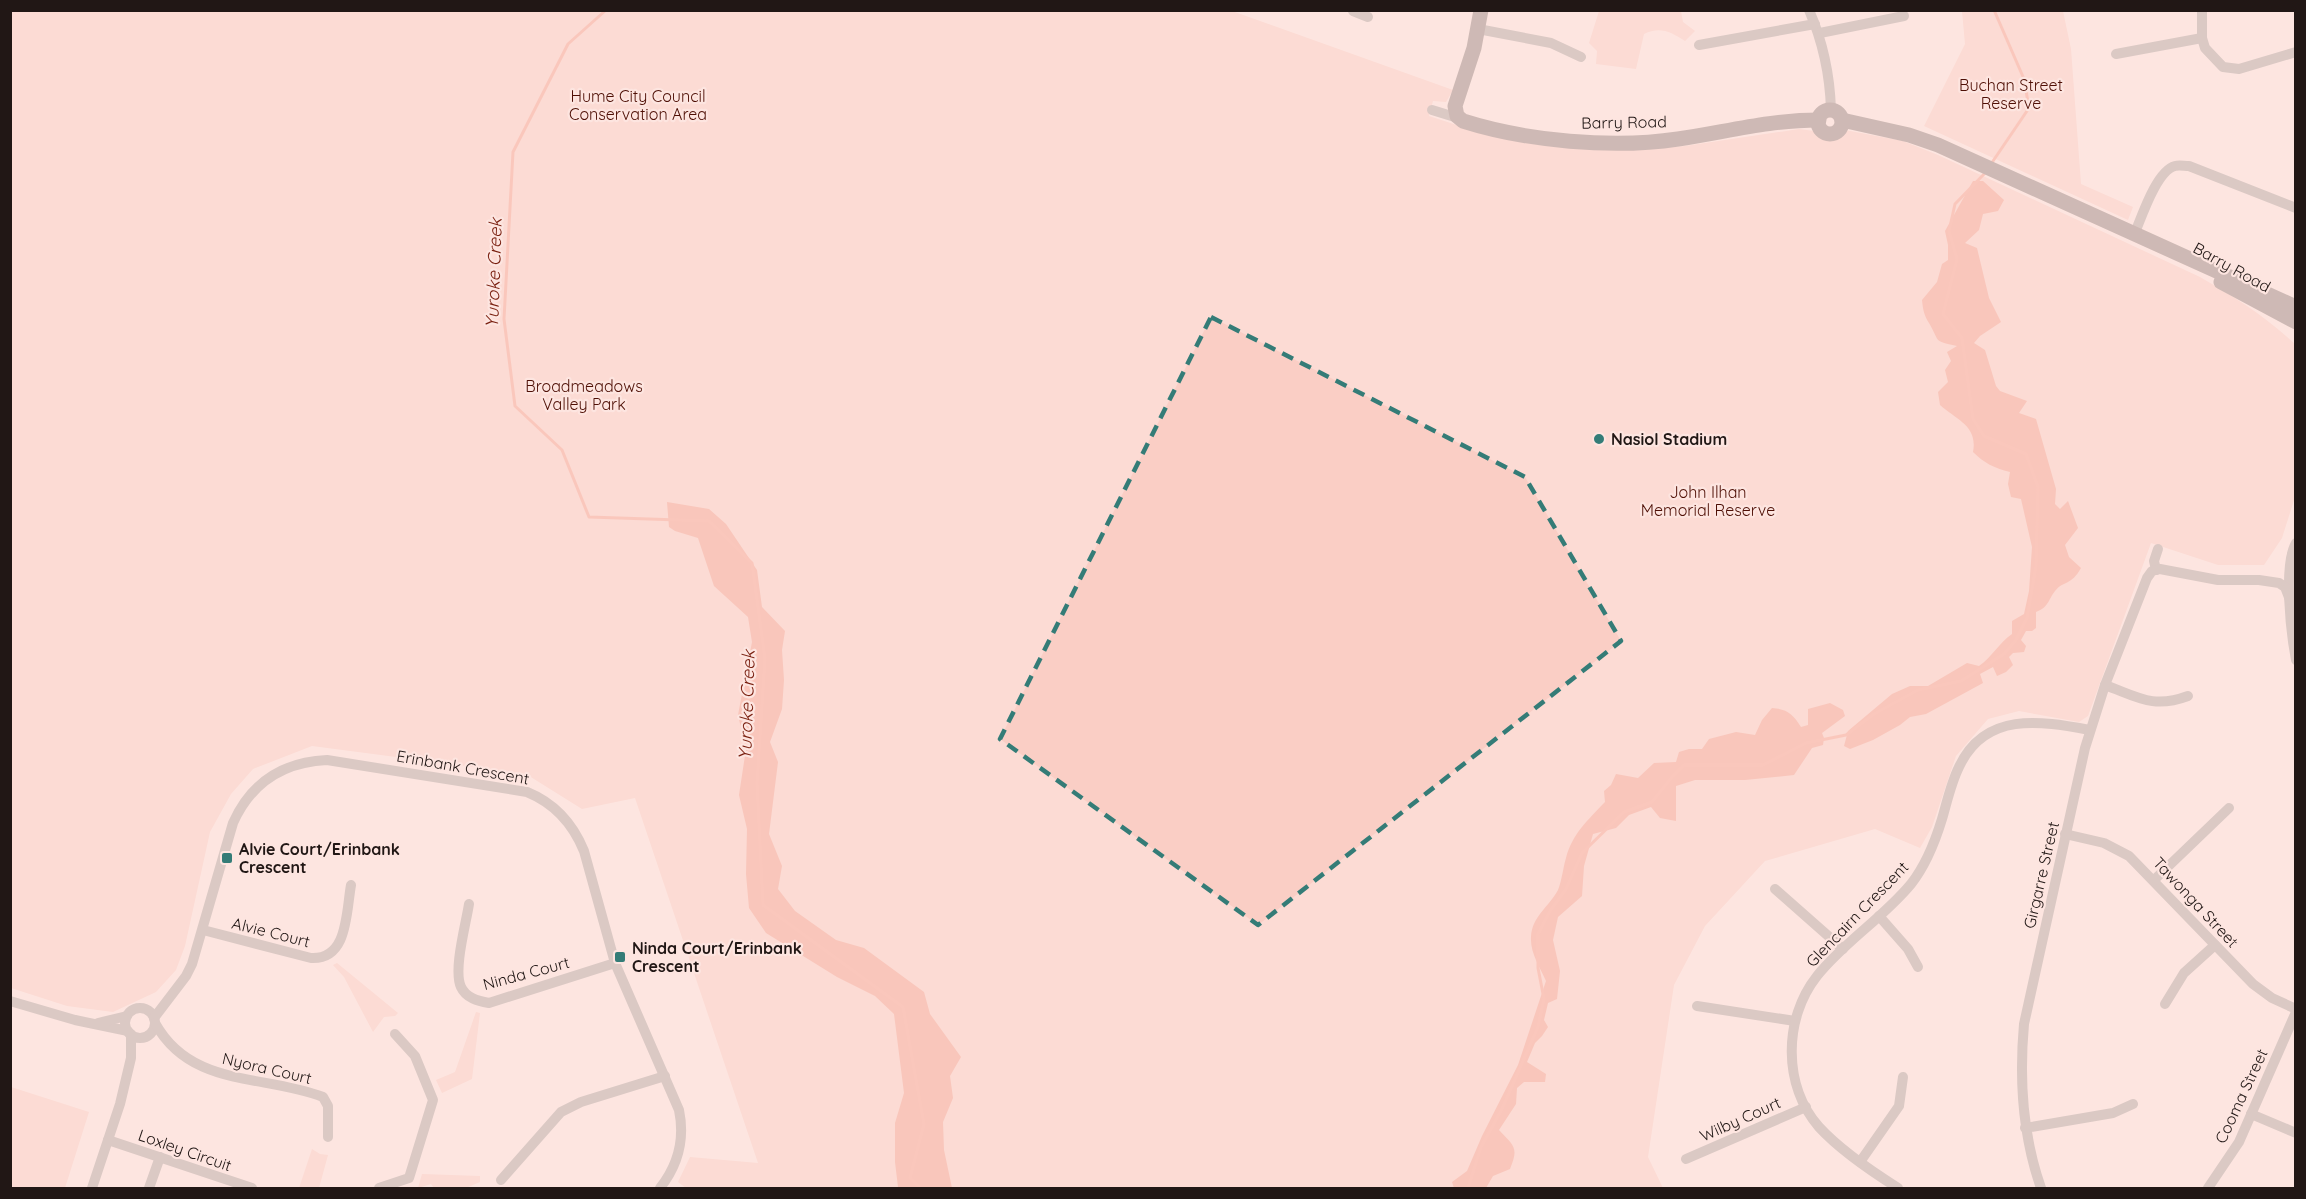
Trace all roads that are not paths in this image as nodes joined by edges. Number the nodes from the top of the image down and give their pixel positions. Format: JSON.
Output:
{"nodes":[{"id":1,"x":1481,"y":10,"type":"edge"},
{"id":2,"x":1809,"y":10,"type":"edge"},
{"id":3,"x":2202,"y":10,"type":"edge"},
{"id":4,"x":1904,"y":16,"type":"dead end"},
{"id":5,"x":1478,"y":29,"type":"junction"},
{"id":6,"x":1817,"y":29,"type":"junction"},
{"id":7,"x":2202,"y":38,"type":"junction"},
{"id":8,"x":1699,"y":45,"type":"dead end"},
{"id":9,"x":2295,"y":52,"type":"edge"},
{"id":10,"x":2116,"y":54,"type":"dead end"},
{"id":11,"x":1581,"y":57,"type":"dead end"},
{"id":12,"x":1432,"y":110,"type":"dead end"},
{"id":13,"x":1831,"y":117,"type":"junction"},
{"id":14,"x":1458,"y":118,"type":"junction"},
{"id":15,"x":2295,"y":208,"type":"edge"},
{"id":16,"x":2134,"y":235,"type":"junction"},
{"id":17,"x":2151,"y":243,"type":"junction"},
{"id":18,"x":2292,"y":305,"type":"edge"},
{"id":19,"x":2295,"y":322,"type":"edge"},
{"id":20,"x":2295,"y":543,"type":"edge"},
{"id":21,"x":2158,"y":549,"type":"dead end"},
{"id":22,"x":2289,"y":564,"type":"junction"},
{"id":23,"x":2156,"y":570,"type":"junction"},
{"id":24,"x":2259,"y":580,"type":"junction"},
{"id":25,"x":2290,"y":600,"type":"junction"},
{"id":26,"x":2295,"y":660,"type":"edge"},
{"id":27,"x":2105,"y":685,"type":"junction"},
{"id":28,"x":2188,"y":696,"type":"dead end"},
{"id":29,"x":2090,"y":730,"type":"junction"},
{"id":30,"x":2229,"y":808,"type":"dead end"},
{"id":31,"x":2065,"y":834,"type":"junction"},
{"id":32,"x":2154,"y":880,"type":"junction"},
{"id":33,"x":351,"y":885,"type":"dead end"},
{"id":34,"x":1774,"y":889,"type":"dead end"},
{"id":35,"x":469,"y":904,"type":"dead end"},
{"id":36,"x":1879,"y":916,"type":"junction"},
{"id":37,"x":203,"y":930,"type":"junction"},
{"id":38,"x":2215,"y":945,"type":"junction"},
{"id":39,"x":1843,"y":949,"type":"junction"},
{"id":40,"x":615,"y":963,"type":"junction"},
{"id":41,"x":1918,"y":967,"type":"dead end"},
{"id":42,"x":171,"y":994,"type":"junction"},
{"id":43,"x":10,"y":1000,"type":"edge"},
{"id":44,"x":2164,"y":1004,"type":"dead end"},
{"id":45,"x":1697,"y":1006,"type":"dead end"},
{"id":46,"x":144,"y":1009,"type":"junction"},
{"id":47,"x":2295,"y":1011,"type":"edge"},
{"id":48,"x":127,"y":1016,"type":"junction"},
{"id":49,"x":155,"y":1021,"type":"junction"},
{"id":50,"x":1795,"y":1021,"type":"junction"},
{"id":51,"x":92,"y":1023,"type":"junction"},
{"id":52,"x":129,"y":1032,"type":"junction"},
{"id":53,"x":395,"y":1034,"type":"dead end"},
{"id":54,"x":146,"y":1036,"type":"junction"},
{"id":55,"x":171,"y":1046,"type":"junction"},
{"id":56,"x":131,"y":1058,"type":"junction"},
{"id":57,"x":665,"y":1076,"type":"junction"},
{"id":58,"x":1903,"y":1077,"type":"dead end"},
{"id":59,"x":2133,"y":1104,"type":"dead end"},
{"id":60,"x":1806,"y":1107,"type":"junction"},
{"id":61,"x":2251,"y":1114,"type":"junction"},
{"id":62,"x":2025,"y":1128,"type":"junction"},
{"id":63,"x":2295,"y":1133,"type":"edge"},
{"id":64,"x":328,"y":1137,"type":"dead end"},
{"id":65,"x":108,"y":1140,"type":"junction"},
{"id":66,"x":160,"y":1157,"type":"junction"},
{"id":67,"x":1686,"y":1160,"type":"dead end"},
{"id":68,"x":1860,"y":1162,"type":"junction"},
{"id":69,"x":501,"y":1180,"type":"dead end"},
{"id":70,"x":236,"y":1186,"type":"edge"},
{"id":71,"x":92,"y":1188,"type":"edge"},
{"id":72,"x":149,"y":1188,"type":"edge"},
{"id":73,"x":252,"y":1188,"type":"edge"},
{"id":74,"x":379,"y":1188,"type":"edge"},
{"id":75,"x":660,"y":1188,"type":"edge"},
{"id":76,"x":1898,"y":1188,"type":"edge"},
{"id":77,"x":2040,"y":1188,"type":"edge"},
{"id":78,"x":2208,"y":1188,"type":"edge"}],
"edges":[{"from":1,"to":5,"type":"street"},
{"from":2,"to":6,"type":"street"},
{"from":3,"to":7,"type":"street"},
{"from":4,"to":6,"type":"street"},
{"from":5,"to":11,"type":"street"},
{"from":5,"to":14,"type":"street"},
{"from":6,"to":8,"type":"street"},
{"from":6,"to":13,"type":"street"},
{"from":7,"to":9,"type":"street"},
{"from":7,"to":10,"type":"street"},
{"from":12,"to":14,"type":"street","name":"Barry Road"},
{"from":13,"to":14,"type":"street","name":"Barry Road"},
{"from":13,"to":16,"type":"street","name":"Barry Road"},
{"from":15,"to":16,"type":"street"},
{"from":16,"to":17,"type":"street","name":"Barry Road"},
{"from":17,"to":18,"type":"street","name":"Barry Road"},
{"from":17,"to":19,"type":"street","name":"Barry Road"},
{"from":20,"to":22,"type":"street"},
{"from":21,"to":23,"type":"street"},
{"from":22,"to":24,"type":"street"},
{"from":22,"to":25,"type":"street"},
{"from":23,"to":24,"type":"street"},
{"from":23,"to":27,"type":"street","name":"Girgarre Street"},
{"from":24,"to":25,"type":"street"},
{"from":25,"to":26,"type":"street"},
{"from":27,"to":28,"type":"street"},
{"from":27,"to":29,"type":"street","name":"Girgarre Street"},
{"from":29,"to":31,"type":"street","name":"Girgarre Street"},
{"from":29,"to":36,"type":"street","name":"Glencairn Crescent"},
{"from":30,"to":32,"type":"street"},
{"from":31,"to":32,"type":"street","name":"Tawonga Street"},
{"from":31,"to":62,"type":"street","name":"Girgarre Street"},
{"from":32,"to":38,"type":"street","name":"Tawonga Street"},
{"from":33,"to":37,"type":"street","name":"Alvie Court"},
{"from":34,"to":39,"type":"street"},
{"from":35,"to":40,"type":"street","name":"Ninda Court"},
{"from":36,"to":39,"type":"street","name":"Glencairn Crescent"},
{"from":36,"to":41,"type":"street"},
{"from":37,"to":40,"type":"street","name":"Erinbank Crescent"},
{"from":37,"to":42,"type":"street","name":"Erinbank Crescent"},
{"from":38,"to":44,"type":"street"},
{"from":38,"to":47,"type":"street","name":"Tawonga Street"},
{"from":39,"to":50,"type":"street","name":"Glencairn Crescent"},
{"from":40,"to":57,"type":"street","name":"Erinbank Crescent"},
{"from":42,"to":46,"type":"street","name":"Erinbank Crescent"},
{"from":42,"to":49,"type":"street","name":"Erinbank Crescent"},
{"from":43,"to":51,"type":"street"},
{"from":45,"to":50,"type":"street"},
{"from":46,"to":48,"type":"street"},
{"from":46,"to":49,"type":"street"},
{"from":47,"to":61,"type":"street","name":"Cooma Street"},
{"from":48,"to":51,"type":"street"},
{"from":48,"to":52,"type":"street"},
{"from":49,"to":54,"type":"street"},
{"from":49,"to":55,"type":"street","name":"Nyora Court"},
{"from":50,"to":60,"type":"street","name":"Glencairn Crescent"},
{"from":51,"to":52,"type":"street"},
{"from":52,"to":54,"type":"street"},
{"from":52,"to":56,"type":"street"},
{"from":53,"to":74,"type":"street"},
{"from":54,"to":55,"type":"street","name":"Nyora Court"},
{"from":54,"to":56,"type":"street"},
{"from":55,"to":64,"type":"street","name":"Nyora Court"},
{"from":56,"to":65,"type":"street"},
{"from":57,"to":69,"type":"street"},
{"from":57,"to":75,"type":"street","name":"Erinbank Crescent"},
{"from":58,"to":68,"type":"street"},
{"from":59,"to":62,"type":"street"},
{"from":60,"to":67,"type":"street","name":"Wilby Court"},
{"from":60,"to":68,"type":"street","name":"Glencairn Crescent"},
{"from":61,"to":63,"type":"street"},
{"from":61,"to":78,"type":"street","name":"Cooma Street"},
{"from":62,"to":77,"type":"street","name":"Girgarre Street"},
{"from":65,"to":66,"type":"street","name":"Loxley Circuit"},
{"from":65,"to":71,"type":"street"},
{"from":66,"to":70,"type":"street","name":"Loxley Circuit"},
{"from":66,"to":72,"type":"street"},
{"from":68,"to":76,"type":"street","name":"Glencairn Crescent"},
{"from":70,"to":73,"type":"street","name":"Loxley Circuit"}]}
